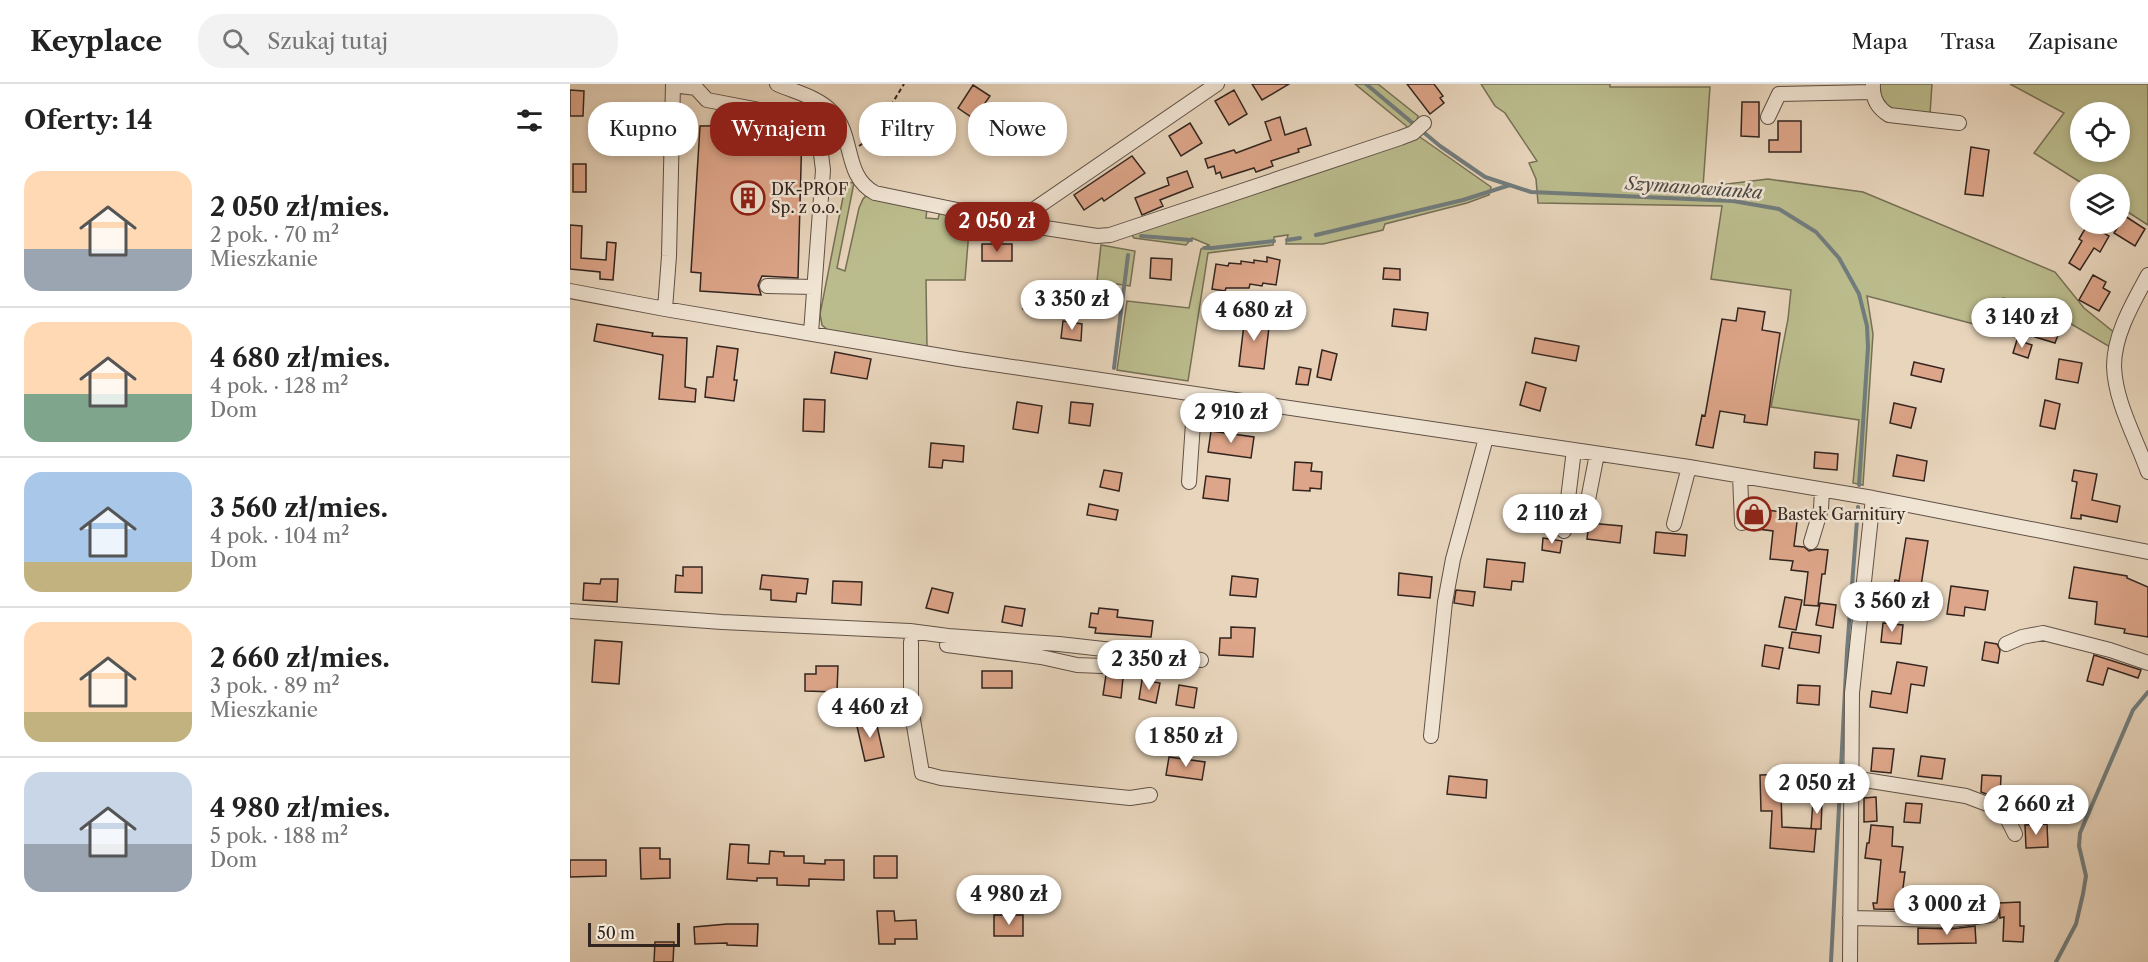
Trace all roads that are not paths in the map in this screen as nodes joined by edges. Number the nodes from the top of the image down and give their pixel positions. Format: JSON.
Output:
{"nodes":[{"id":1,"x":777,"y":84,"type":"edge"},
{"id":2,"x":1217,"y":84,"type":"edge"},
{"id":3,"x":673,"y":85,"type":"edge"},
{"id":4,"x":1873,"y":88,"type":"edge"},
{"id":5,"x":1768,"y":117,"type":"dead end"},
{"id":6,"x":1424,"y":123,"type":"dead end"},
{"id":7,"x":1959,"y":123,"type":"dead end"},
{"id":8,"x":1017,"y":221,"type":"junction"},
{"id":9,"x":2148,"y":275,"type":"edge"},
{"id":10,"x":766,"y":286,"type":"dead end"},
{"id":11,"x":814,"y":287,"type":"junction"},
{"id":12,"x":570,"y":291,"type":"edge"},
{"id":13,"x":665,"y":309,"type":"junction"},
{"id":14,"x":811,"y":333,"type":"junction"},
{"id":15,"x":1195,"y":394,"type":"junction"},
{"id":16,"x":1486,"y":438,"type":"junction"},
{"id":17,"x":1574,"y":450,"type":"junction"},
{"id":18,"x":1597,"y":454,"type":"junction"},
{"id":19,"x":1689,"y":467,"type":"junction"},
{"id":20,"x":2148,"y":472,"type":"edge"},
{"id":21,"x":1740,"y":476,"type":"junction"},
{"id":22,"x":1189,"y":483,"type":"dead end"},
{"id":23,"x":1822,"y":490,"type":"junction"},
{"id":24,"x":1873,"y":498,"type":"junction"},
{"id":25,"x":1586,"y":510,"type":"dead end"},
{"id":26,"x":1742,"y":523,"type":"dead end"},
{"id":27,"x":1674,"y":524,"type":"dead end"},
{"id":28,"x":1564,"y":531,"type":"dead end"},
{"id":29,"x":1811,"y":542,"type":"dead end"},
{"id":30,"x":2148,"y":552,"type":"edge"},
{"id":31,"x":570,"y":611,"type":"edge"},
{"id":32,"x":948,"y":636,"type":"junction"},
{"id":33,"x":911,"y":642,"type":"dead end"},
{"id":34,"x":2006,"y":644,"type":"dead end"},
{"id":35,"x":1201,"y":660,"type":"dead end"},
{"id":36,"x":2148,"y":663,"type":"edge"},
{"id":37,"x":1152,"y":668,"type":"dead end"},
{"id":38,"x":1431,"y":736,"type":"dead end"},
{"id":39,"x":1852,"y":778,"type":"junction"},
{"id":40,"x":1150,"y":795,"type":"dead end"},
{"id":41,"x":2015,"y":834,"type":"dead end"},
{"id":42,"x":1991,"y":915,"type":"dead end"},
{"id":43,"x":1850,"y":918,"type":"junction"},
{"id":44,"x":1850,"y":962,"type":"edge"}],
"edges":[{"from":1,"to":8,"type":"street"},
{"from":2,"to":8,"type":"street"},
{"from":3,"to":11,"type":"street"},
{"from":3,"to":13,"type":"street"},
{"from":4,"to":5,"type":"street"},
{"from":4,"to":7,"type":"street"},
{"from":6,"to":8,"type":"street"},
{"from":9,"to":20,"type":"street"},
{"from":10,"to":11,"type":"street"},
{"from":11,"to":14,"type":"street"},
{"from":12,"to":13,"type":"street"},
{"from":13,"to":14,"type":"street"},
{"from":14,"to":15,"type":"street"},
{"from":15,"to":16,"type":"street"},
{"from":15,"to":22,"type":"street"},
{"from":16,"to":17,"type":"street"},
{"from":16,"to":38,"type":"street"},
{"from":17,"to":18,"type":"street"},
{"from":17,"to":28,"type":"street"},
{"from":18,"to":19,"type":"street"},
{"from":18,"to":25,"type":"street"},
{"from":19,"to":21,"type":"street"},
{"from":19,"to":27,"type":"street"},
{"from":21,"to":23,"type":"street"},
{"from":21,"to":26,"type":"street"},
{"from":23,"to":24,"type":"street"},
{"from":23,"to":29,"type":"street"},
{"from":24,"to":30,"type":"street"},
{"from":24,"to":39,"type":"street"},
{"from":31,"to":32,"type":"street"},
{"from":32,"to":35,"type":"street"},
{"from":32,"to":37,"type":"street"},
{"from":33,"to":40,"type":"street"},
{"from":34,"to":36,"type":"street"},
{"from":39,"to":41,"type":"street"},
{"from":39,"to":43,"type":"street"},
{"from":42,"to":43,"type":"street"},
{"from":43,"to":44,"type":"street"}]}
